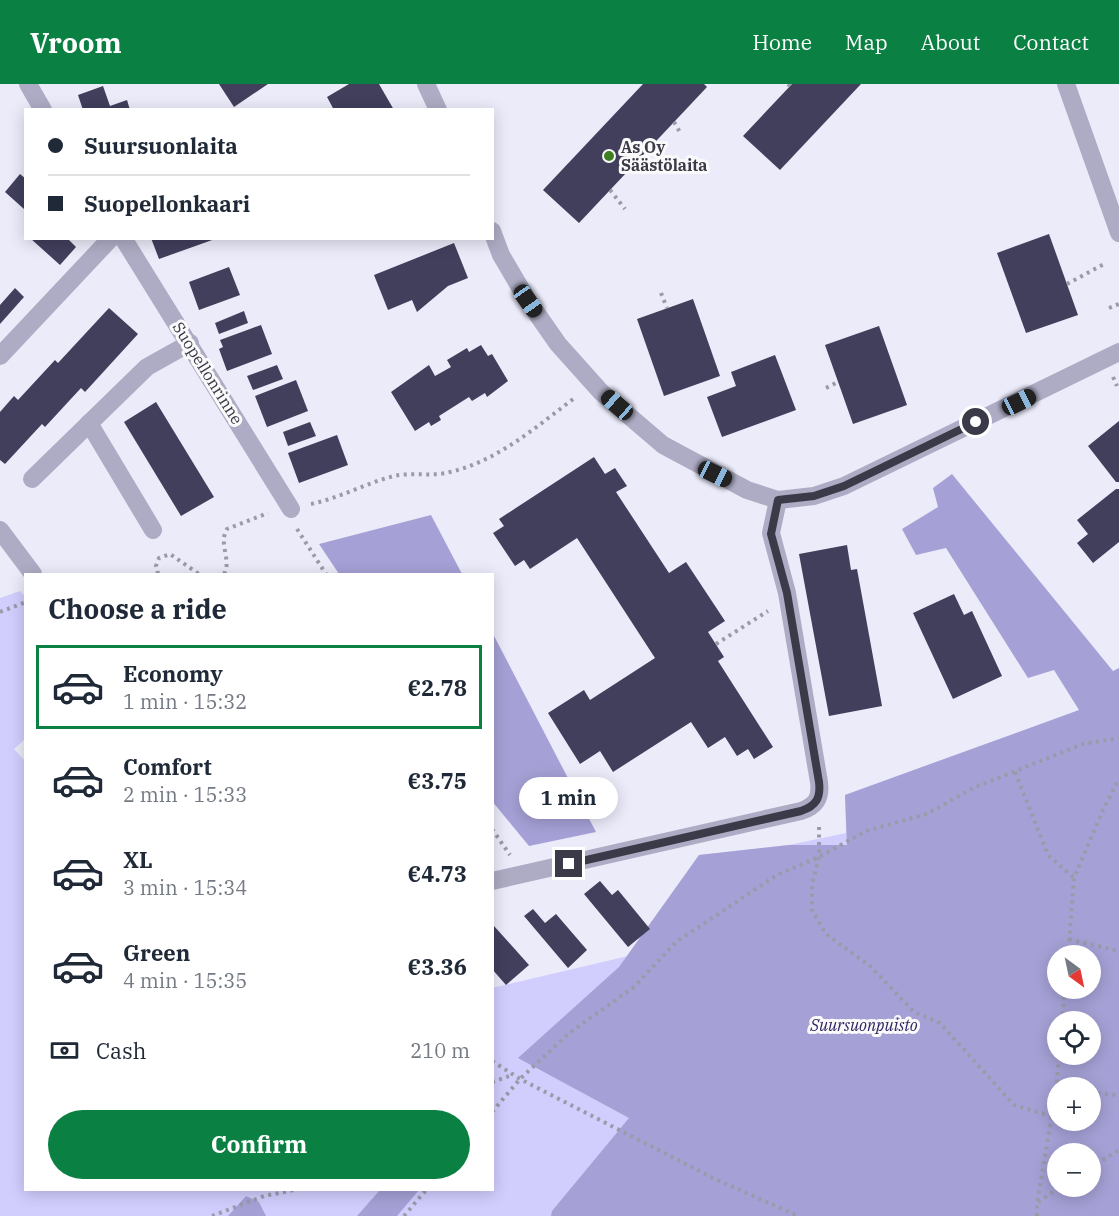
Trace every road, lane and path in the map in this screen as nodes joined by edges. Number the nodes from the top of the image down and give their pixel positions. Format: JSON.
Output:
{"nodes":[{"id":1,"x":28,"y":84,"type":"edge"},
{"id":2,"x":426,"y":84,"type":"edge"},
{"id":3,"x":1066,"y":84,"type":"edge"},
{"id":4,"x":43,"y":108,"type":"edge"},
{"id":5,"x":437,"y":108,"type":"edge"},
{"id":6,"x":674,"y":122,"type":"dead end"},
{"id":7,"x":681,"y":135,"type":"dead end"},
{"id":8,"x":610,"y":190,"type":"dead end"},
{"id":9,"x":625,"y":208,"type":"dead end"},
{"id":10,"x":1119,"y":233,"type":"edge"},
{"id":11,"x":494,"y":236,"type":"edge"},
{"id":12,"x":109,"y":240,"type":"edge"},
{"id":13,"x":124,"y":240,"type":"edge"},
{"id":14,"x":1106,"y":263,"type":"dead end"},
{"id":15,"x":1067,"y":284,"type":"dead end"},
{"id":16,"x":661,"y":293,"type":"dead end"},
{"id":17,"x":1119,"y":304,"type":"edge"},
{"id":18,"x":667,"y":308,"type":"dead end"},
{"id":19,"x":1109,"y":308,"type":"dead end"},
{"id":20,"x":190,"y":343,"type":"junction"},
{"id":21,"x":1119,"y":352,"type":"edge"},
{"id":22,"x":0,"y":356,"type":"edge"},
{"id":23,"x":592,"y":382,"type":"junction"},
{"id":24,"x":838,"y":382,"type":"dead end"},
{"id":25,"x":826,"y":388,"type":"dead end"},
{"id":26,"x":89,"y":423,"type":"junction"},
{"id":27,"x":32,"y":479,"type":"dead end"},
{"id":28,"x":778,"y":500,"type":"junction"},
{"id":29,"x":291,"y":509,"type":"junction"},
{"id":30,"x":0,"y":530,"type":"edge"},
{"id":31,"x":153,"y":530,"type":"dead end"},
{"id":32,"x":32,"y":573,"type":"edge"},
{"id":33,"x":158,"y":573,"type":"edge"},
{"id":34,"x":198,"y":573,"type":"edge"},
{"id":35,"x":224,"y":573,"type":"edge"},
{"id":36,"x":325,"y":573,"type":"edge"},
{"id":37,"x":24,"y":603,"type":"edge"},
{"id":38,"x":768,"y":611,"type":"dead end"},
{"id":39,"x":0,"y":612,"type":"edge"},
{"id":40,"x":716,"y":644,"type":"dead end"},
{"id":41,"x":1119,"y":738,"type":"edge"},
{"id":42,"x":1015,"y":772,"type":"junction"},
{"id":43,"x":1119,"y":779,"type":"edge"},
{"id":44,"x":816,"y":802,"type":"junction"},
{"id":45,"x":494,"y":831,"type":"edge"},
{"id":46,"x":819,"y":857,"type":"junction"},
{"id":47,"x":522,"y":874,"type":"junction"},
{"id":48,"x":1074,"y":878,"type":"junction"},
{"id":49,"x":494,"y":881,"type":"edge"},
{"id":50,"x":1069,"y":939,"type":"junction"},
{"id":51,"x":1069,"y":945,"type":"edge"},
{"id":52,"x":1119,"y":951,"type":"edge"},
{"id":53,"x":494,"y":1062,"type":"edge"},
{"id":54,"x":513,"y":1075,"type":"junction"},
{"id":55,"x":520,"y":1079,"type":"junction"},
{"id":56,"x":494,"y":1081,"type":"edge"},
{"id":57,"x":1101,"y":1094,"type":"edge"},
{"id":58,"x":1119,"y":1095,"type":"edge"},
{"id":59,"x":494,"y":1110,"type":"edge"},
{"id":60,"x":1047,"y":1115,"type":"edge"},
{"id":61,"x":1049,"y":1131,"type":"edge"},
{"id":62,"x":1119,"y":1150,"type":"edge"},
{"id":63,"x":1101,"y":1161,"type":"edge"},
{"id":64,"x":289,"y":1191,"type":"edge"},
{"id":65,"x":425,"y":1191,"type":"edge"},
{"id":66,"x":1047,"y":1196,"type":"edge"},
{"id":67,"x":1037,"y":1203,"type":"junction"},
{"id":68,"x":212,"y":1216,"type":"edge"},
{"id":69,"x":404,"y":1216,"type":"edge"},
{"id":70,"x":798,"y":1216,"type":"edge"},
{"id":71,"x":1037,"y":1216,"type":"edge"}],
"edges":[{"from":1,"to":4,"type":"street"},
{"from":2,"to":5,"type":"street"},
{"from":3,"to":10,"type":"street"},
{"from":6,"to":7,"type":"path"},
{"from":8,"to":9,"type":"path"},
{"from":11,"to":23,"type":"street"},
{"from":12,"to":22,"type":"street"},
{"from":13,"to":20,"type":"street","name":"Suopellonrinne"},
{"from":14,"to":15,"type":"path"},
{"from":16,"to":18,"type":"path"},
{"from":17,"to":19,"type":"path"},
{"from":20,"to":26,"type":"street"},
{"from":20,"to":29,"type":"street","name":"Suopellonrinne"},
{"from":21,"to":28,"type":"street"},
{"from":23,"to":28,"type":"street"},
{"from":23,"to":29,"type":"path"},
{"from":24,"to":25,"type":"path"},
{"from":26,"to":27,"type":"street"},
{"from":26,"to":31,"type":"street"},
{"from":28,"to":44,"type":"street"},
{"from":29,"to":35,"type":"path"},
{"from":29,"to":36,"type":"path"},
{"from":30,"to":32,"type":"street"},
{"from":33,"to":34,"type":"path"},
{"from":37,"to":39,"type":"path"},
{"from":38,"to":40,"type":"path"},
{"from":41,"to":42,"type":"path"},
{"from":42,"to":46,"type":"path"},
{"from":42,"to":48,"type":"path"},
{"from":43,"to":48,"type":"path"},
{"from":44,"to":46,"type":"path"},
{"from":44,"to":47,"type":"street"},
{"from":45,"to":47,"type":"path"},
{"from":46,"to":55,"type":"path"},
{"from":46,"to":60,"type":"path"},
{"from":47,"to":49,"type":"street"},
{"from":48,"to":50,"type":"path"},
{"from":50,"to":51,"type":"path"},
{"from":50,"to":52,"type":"path"},
{"from":53,"to":54,"type":"path"},
{"from":54,"to":55,"type":"path"},
{"from":54,"to":56,"type":"path"},
{"from":55,"to":59,"type":"path"},
{"from":55,"to":70,"type":"path"},
{"from":57,"to":58,"type":"path"},
{"from":61,"to":67,"type":"path"},
{"from":62,"to":63,"type":"path"},
{"from":64,"to":68,"type":"path"},
{"from":65,"to":69,"type":"path"},
{"from":66,"to":67,"type":"path"},
{"from":67,"to":71,"type":"path"}]}
